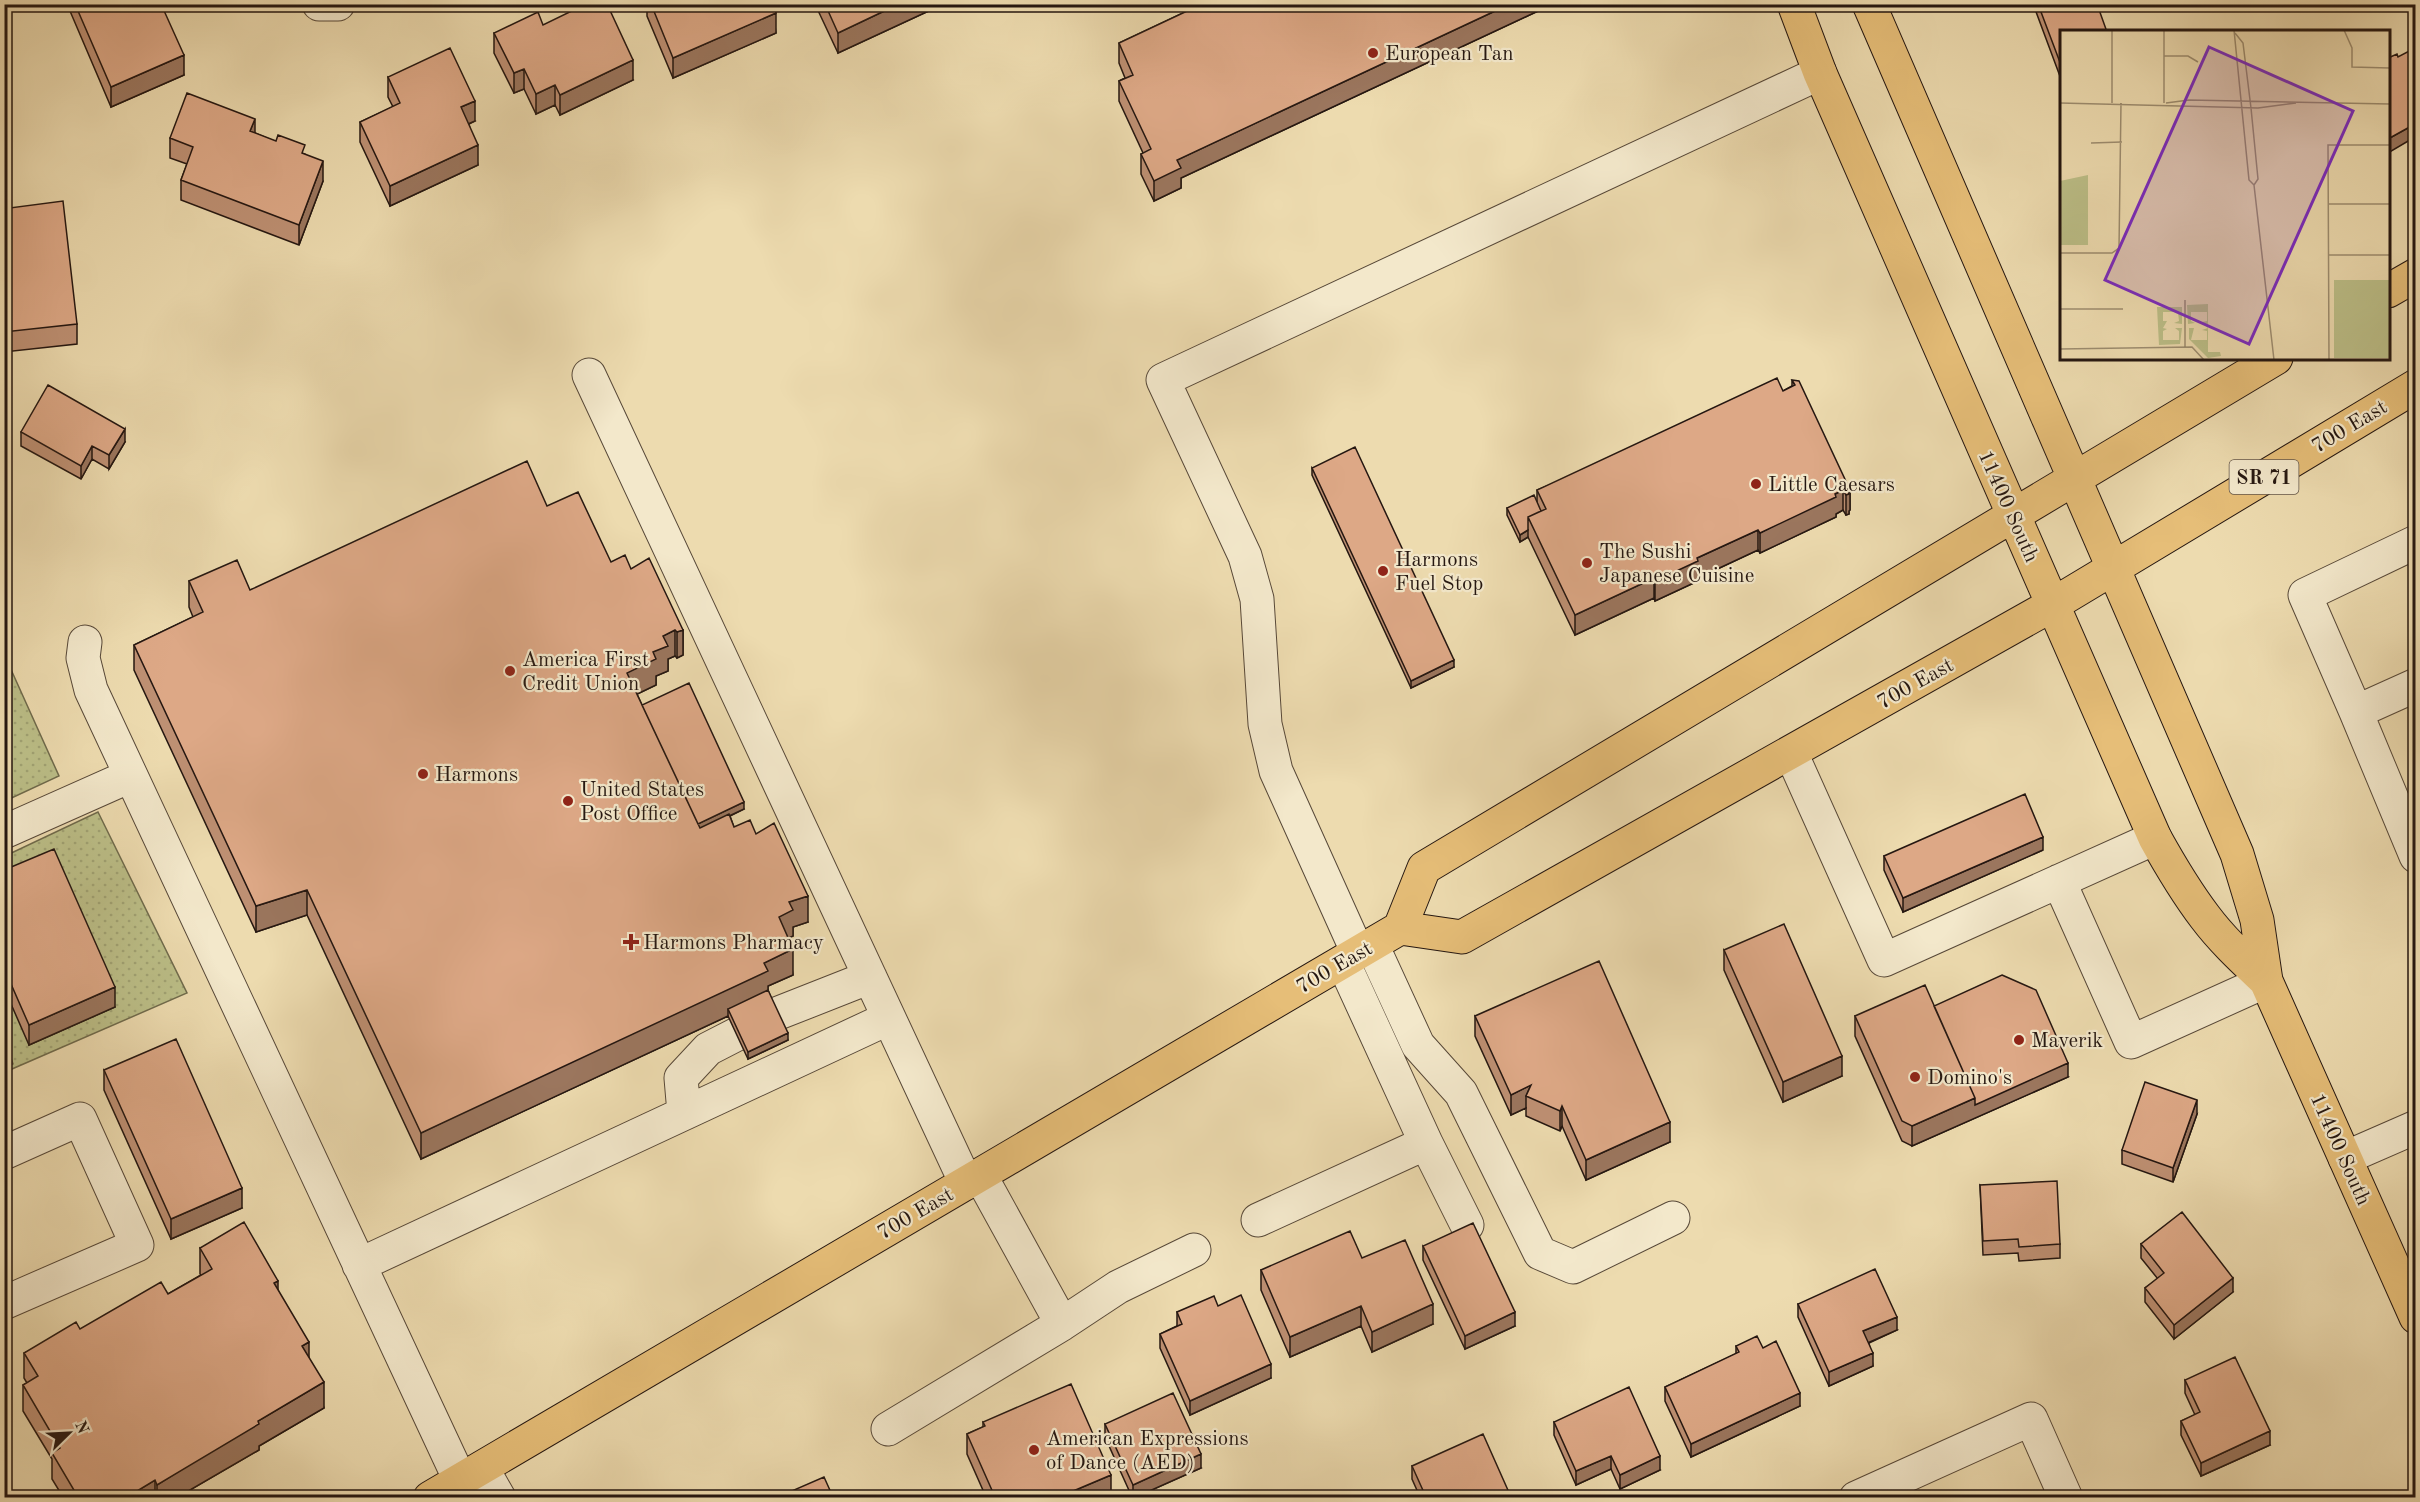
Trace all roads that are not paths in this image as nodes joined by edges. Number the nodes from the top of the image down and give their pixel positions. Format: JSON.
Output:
{"nodes":[{"id":1,"x":319,"y":4,"type":"edge"},
{"id":2,"x":338,"y":4,"type":"edge"},
{"id":3,"x":1794,"y":4,"type":"edge"},
{"id":4,"x":1869,"y":4,"type":"edge"},
{"id":5,"x":1820,"y":73,"type":"junction"},
{"id":6,"x":2415,"y":275,"type":"edge"},
{"id":7,"x":2390,"y":290,"type":"edge"},
{"id":8,"x":2273,"y":360,"type":"edge"},
{"id":9,"x":589,"y":375,"type":"dead end"},
{"id":10,"x":2415,"y":386,"type":"edge"},
{"id":11,"x":2074,"y":477,"type":"junction"},
{"id":12,"x":2013,"y":514,"type":"junction"},
{"id":13,"x":2415,"y":542,"type":"edge"},
{"id":14,"x":2114,"y":568,"type":"junction"},
{"id":15,"x":2052,"y":605,"type":"junction"},
{"id":16,"x":85,"y":642,"type":"dead end"},
{"id":17,"x":2415,"y":685,"type":"edge"},
{"id":18,"x":2356,"y":712,"type":"junction"},
{"id":19,"x":1791,"y":753,"type":"junction"},
{"id":20,"x":130,"y":776,"type":"junction"},
{"id":21,"x":4,"y":832,"type":"edge"},
{"id":22,"x":2155,"y":838,"type":"junction"},
{"id":23,"x":2415,"y":856,"type":"edge"},
{"id":24,"x":2059,"y":881,"type":"junction"},
{"id":25,"x":1400,"y":928,"type":"junction"},
{"id":26,"x":1358,"y":953,"type":"junction"},
{"id":27,"x":870,"y":977,"type":"junction"},
{"id":28,"x":2266,"y":981,"type":"junction"},
{"id":29,"x":889,"y":1018,"type":"junction"},
{"id":30,"x":684,"y":1113,"type":"junction"},
{"id":31,"x":2415,"y":1127,"type":"edge"},
{"id":32,"x":1426,"y":1143,"type":"junction"},
{"id":33,"x":4,"y":1153,"type":"edge"},
{"id":34,"x":2345,"y":1158,"type":"junction"},
{"id":35,"x":973,"y":1179,"type":"junction"},
{"id":36,"x":1673,"y":1218,"type":"dead end"},
{"id":37,"x":1258,"y":1220,"type":"dead end"},
{"id":38,"x":1467,"y":1225,"type":"edge"},
{"id":39,"x":1194,"y":1250,"type":"dead end"},
{"id":40,"x":359,"y":1265,"type":"junction"},
{"id":41,"x":4,"y":1303,"type":"edge"},
{"id":42,"x":2415,"y":1317,"type":"edge"},
{"id":43,"x":1062,"y":1324,"type":"junction"},
{"id":44,"x":888,"y":1429,"type":"dead end"},
{"id":45,"x":471,"y":1474,"type":"junction"},
{"id":46,"x":430,"y":1497,"type":"edge"},
{"id":47,"x":500,"y":1497,"type":"edge"},
{"id":48,"x":1856,"y":1497,"type":"edge"},
{"id":49,"x":2066,"y":1497,"type":"edge"}],
"edges":[{"from":1,"to":2,"type":"street"},
{"from":3,"to":5,"type":"main road","name":"11400 South"},
{"from":4,"to":11,"type":"main road","name":"11400 South"},
{"from":5,"to":12,"type":"main road","name":"11400 South"},
{"from":5,"to":26,"type":"street"},
{"from":6,"to":7,"type":"main road"},
{"from":8,"to":11,"type":"main road"},
{"from":9,"to":27,"type":"street"},
{"from":10,"to":14,"type":"main road","name":"700 East","number":"SR 71"},
{"from":11,"to":12,"type":"main road"},
{"from":11,"to":14,"type":"main road","name":"11400 South"},
{"from":12,"to":15,"type":"main road","name":"11400 South"},
{"from":12,"to":25,"type":"main road"},
{"from":13,"to":18,"type":"street"},
{"from":14,"to":15,"type":"main road","name":"700 East","number":"SR 71"},
{"from":14,"to":28,"type":"main road","name":"11400 South"},
{"from":15,"to":19,"type":"main road","name":"700 East","number":"SR 71"},
{"from":15,"to":22,"type":"main road","name":"11400 South"},
{"from":16,"to":20,"type":"street"},
{"from":17,"to":18,"type":"street"},
{"from":18,"to":23,"type":"street"},
{"from":19,"to":24,"type":"street"},
{"from":19,"to":25,"type":"main road","name":"700 East","number":"SR 71"},
{"from":20,"to":21,"type":"street"},
{"from":20,"to":40,"type":"street"},
{"from":22,"to":24,"type":"street"},
{"from":22,"to":28,"type":"main road","name":"11400 South"},
{"from":24,"to":28,"type":"street"},
{"from":25,"to":26,"type":"main road","name":"700 East"},
{"from":26,"to":32,"type":"street"},
{"from":26,"to":35,"type":"main road","name":"700 East"},
{"from":26,"to":36,"type":"street"},
{"from":27,"to":29,"type":"street"},
{"from":27,"to":30,"type":"street"},
{"from":28,"to":34,"type":"main road","name":"11400 South"},
{"from":29,"to":30,"type":"street"},
{"from":29,"to":35,"type":"street"},
{"from":30,"to":40,"type":"street"},
{"from":31,"to":34,"type":"street"},
{"from":32,"to":37,"type":"street"},
{"from":32,"to":38,"type":"street"},
{"from":33,"to":41,"type":"street"},
{"from":34,"to":42,"type":"main road","name":"11400 South"},
{"from":35,"to":43,"type":"street"},
{"from":35,"to":45,"type":"main road","name":"700 East"},
{"from":39,"to":43,"type":"street"},
{"from":40,"to":45,"type":"street"},
{"from":43,"to":44,"type":"street"},
{"from":45,"to":46,"type":"main road","name":"700 East"},
{"from":45,"to":47,"type":"street"},
{"from":48,"to":49,"type":"street"}]}
